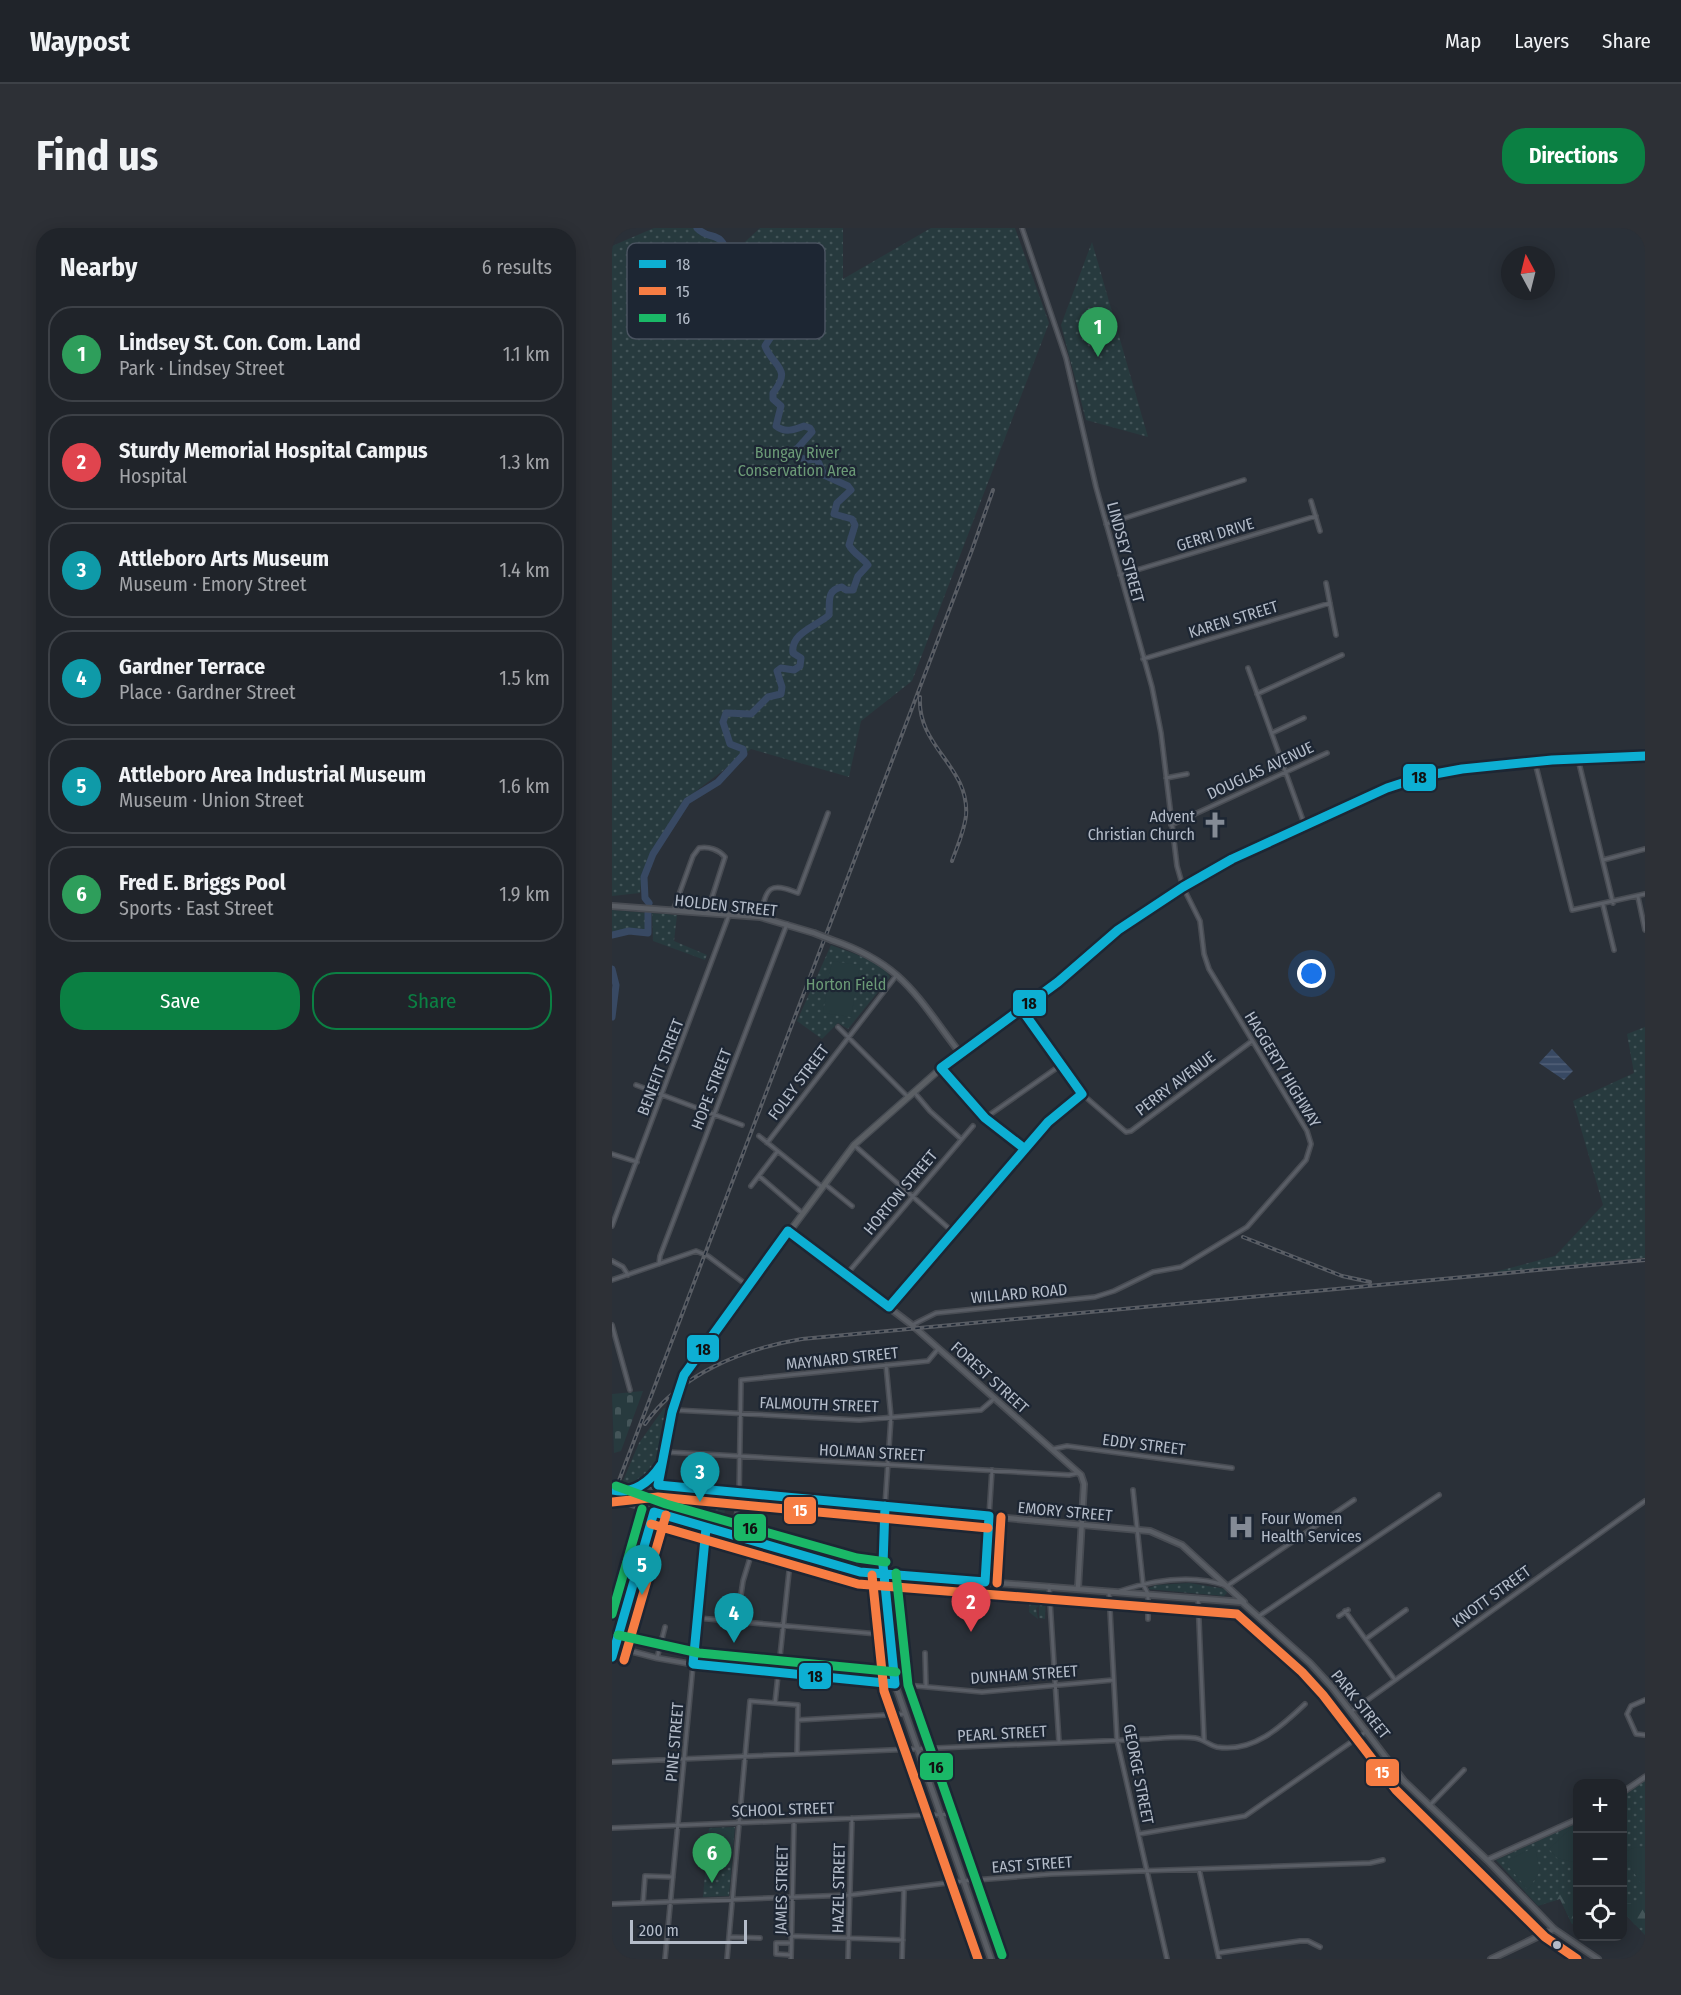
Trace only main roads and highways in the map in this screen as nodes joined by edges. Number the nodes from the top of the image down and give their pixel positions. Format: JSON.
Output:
{"nodes":[{"id":1,"x":1645,"y":756,"type":"edge"},
{"id":2,"x":612,"y":906,"type":"edge"},
{"id":3,"x":960,"y":1053,"type":"junction"},
{"id":4,"x":788,"y":1232,"type":"junction"},
{"id":5,"x":662,"y":1464,"type":"junction"},
{"id":6,"x":658,"y":1485,"type":"junction"},
{"id":7,"x":638,"y":1486,"type":"junction"},
{"id":8,"x":630,"y":1488,"type":"junction"},
{"id":9,"x":612,"y":1490,"type":"edge"},
{"id":10,"x":612,"y":1497,"type":"edge"},
{"id":11,"x":633,"y":1504,"type":"junction"},
{"id":12,"x":885,"y":1506,"type":"junction"},
{"id":13,"x":654,"y":1512,"type":"junction"},
{"id":14,"x":989,"y":1516,"type":"junction"},
{"id":15,"x":1082,"y":1524,"type":"junction"},
{"id":16,"x":884,"y":1574,"type":"junction"},
{"id":17,"x":985,"y":1582,"type":"junction"},
{"id":18,"x":1228,"y":1587,"type":"junction"},
{"id":19,"x":1078,"y":1588,"type":"junction"},
{"id":20,"x":1226,"y":1599,"type":"junction"},
{"id":21,"x":1248,"y":1606,"type":"junction"},
{"id":22,"x":1554,"y":1929,"type":"junction"},
{"id":23,"x":991,"y":1959,"type":"edge"},
{"id":24,"x":1491,"y":1959,"type":"edge"},
{"id":25,"x":1598,"y":1959,"type":"edge"}],
"edges":[{"from":1,"to":3,"type":"highway"},
{"from":2,"to":3,"type":"main road","name":"HOLDEN STREET","bridge":true},
{"from":3,"to":4,"type":"highway"},
{"from":4,"to":5,"type":"highway"},
{"from":4,"to":15,"type":"main road","name":"FOREST STREET"},
{"from":5,"to":6,"type":"highway"},
{"from":5,"to":7,"type":"highway"},
{"from":6,"to":7,"type":"main road","name":"EMORY STREET"},
{"from":6,"to":12,"type":"main road","name":"EMORY STREET"},
{"from":6,"to":13,"type":"highway"},
{"from":7,"to":8,"type":"highway"},
{"from":8,"to":9,"type":"highway"},
{"from":8,"to":11,"type":"highway"},
{"from":10,"to":11,"type":"highway","name":"PARK STREET"},
{"from":11,"to":13,"type":"highway","name":"PARK STREET"},
{"from":12,"to":14,"type":"main road","name":"EMORY STREET"},
{"from":12,"to":16,"type":"main road"},
{"from":13,"to":16,"type":"main road","name":"PARK STREET"},
{"from":14,"to":15,"type":"main road","name":"EMORY STREET"},
{"from":14,"to":17,"type":"main road"},
{"from":15,"to":18,"type":"main road","name":"EMORY STREET"},
{"from":15,"to":19,"type":"main road"},
{"from":16,"to":17,"type":"main road","name":"PARK STREET"},
{"from":16,"to":23,"type":"main road"},
{"from":17,"to":19,"type":"main road","name":"PARK STREET"},
{"from":18,"to":20,"type":"main road"},
{"from":18,"to":21,"type":"main road","name":"EMORY STREET"},
{"from":19,"to":20,"type":"main road","name":"PARK STREET"},
{"from":20,"to":21,"type":"main road","name":"PARK STREET"},
{"from":21,"to":22,"type":"main road","name":"PARK STREET"},
{"from":22,"to":24,"type":"main road"},
{"from":22,"to":25,"type":"main road","name":"PARK STREET"}]}
